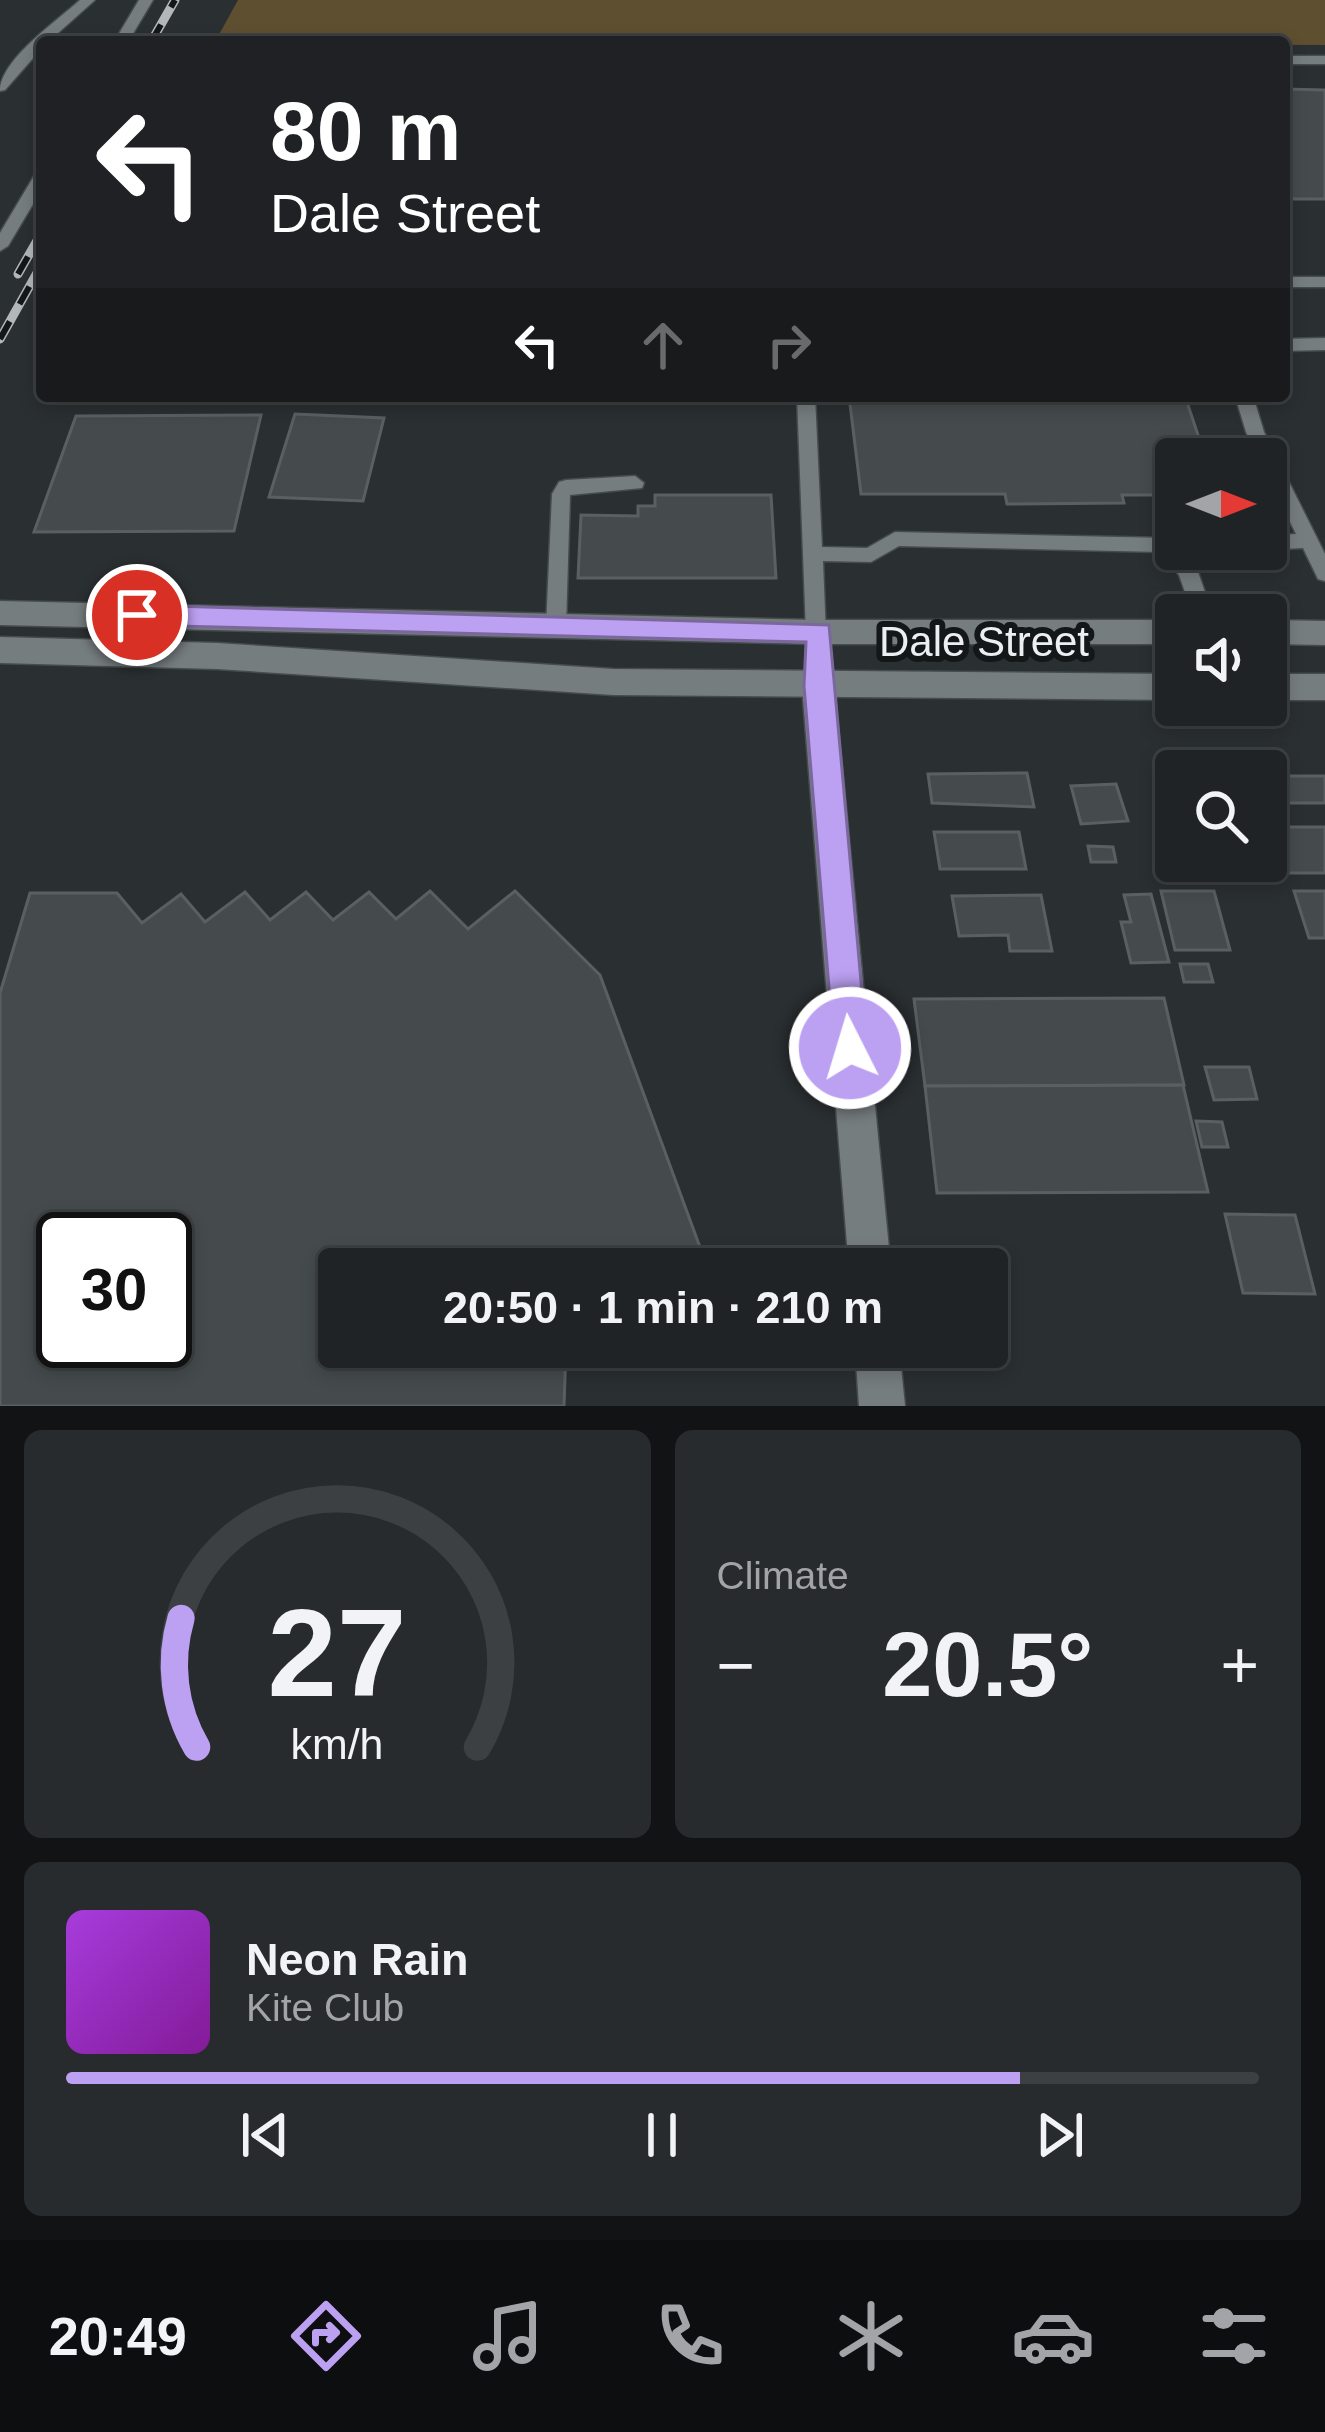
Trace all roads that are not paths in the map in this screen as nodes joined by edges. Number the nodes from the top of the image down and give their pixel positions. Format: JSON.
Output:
{"nodes":[{"id":1,"x":88,"y":0,"type":"edge"},
{"id":2,"x":146,"y":0,"type":"edge"},
{"id":3,"x":47,"y":36,"type":"edge"},
{"id":4,"x":125,"y":36,"type":"edge"},
{"id":5,"x":36,"y":46,"type":"edge"},
{"id":6,"x":1290,"y":60,"type":"edge"},
{"id":7,"x":1325,"y":60,"type":"edge"},
{"id":8,"x":0,"y":87,"type":"edge"},
{"id":9,"x":36,"y":186,"type":"edge"},
{"id":10,"x":0,"y":247,"type":"edge"},
{"id":11,"x":1290,"y":282,"type":"edge"},
{"id":12,"x":1325,"y":282,"type":"edge"},
{"id":13,"x":1325,"y":344,"type":"edge"},
{"id":14,"x":1290,"y":345,"type":"edge"},
{"id":15,"x":806,"y":402,"type":"edge"},
{"id":16,"x":1246,"y":402,"type":"edge"},
{"id":17,"x":635,"y":482,"type":"dead end"},
{"id":18,"x":1287,"y":542,"type":"edge"},
{"id":19,"x":1308,"y":542,"type":"junction"},
{"id":20,"x":1155,"y":545,"type":"edge"},
{"id":21,"x":815,"y":554,"type":"junction"},
{"id":22,"x":1325,"y":574,"type":"edge"},
{"id":23,"x":0,"y":613,"type":"edge"},
{"id":24,"x":556,"y":627,"type":"junction"},
{"id":25,"x":819,"y":632,"type":"junction"},
{"id":26,"x":1155,"y":632,"type":"edge"},
{"id":27,"x":1287,"y":632,"type":"edge"},
{"id":28,"x":1325,"y":633,"type":"edge"},
{"id":29,"x":0,"y":650,"type":"edge"},
{"id":30,"x":818,"y":686,"type":"junction"},
{"id":31,"x":1155,"y":687,"type":"edge"},
{"id":32,"x":1287,"y":687,"type":"edge"},
{"id":33,"x":1325,"y":687,"type":"edge"},
{"id":34,"x":868,"y":1248,"type":"edge"},
{"id":35,"x":879,"y":1368,"type":"edge"},
{"id":36,"x":882,"y":1406,"type":"edge"}],
"edges":[{"from":1,"to":3,"type":"lane"},
{"from":2,"to":4,"type":"lane"},
{"from":5,"to":8,"type":"lane"},
{"from":6,"to":7,"type":"lane"},
{"from":9,"to":10,"type":"lane"},
{"from":11,"to":12,"type":"lane"},
{"from":13,"to":14,"type":"lane"},
{"from":15,"to":21,"type":"lane"},
{"from":16,"to":19,"type":"lane"},
{"from":17,"to":24,"type":"lane"},
{"from":18,"to":19,"type":"lane"},
{"from":19,"to":22,"type":"lane"},
{"from":20,"to":21,"type":"lane"},
{"from":21,"to":25,"type":"lane"},
{"from":23,"to":24,"type":"main road","name":"Dale Street"},
{"from":24,"to":25,"type":"main road","name":"Dale Street"},
{"from":25,"to":26,"type":"main road","name":"Dale Street"},
{"from":25,"to":30,"type":"lane"},
{"from":27,"to":28,"type":"main road"},
{"from":29,"to":30,"type":"main road","name":"Dale Street"},
{"from":30,"to":31,"type":"main road","name":"Dale Street"},
{"from":30,"to":34,"type":"main road"},
{"from":32,"to":33,"type":"main road"},
{"from":35,"to":36,"type":"main road"}]}
